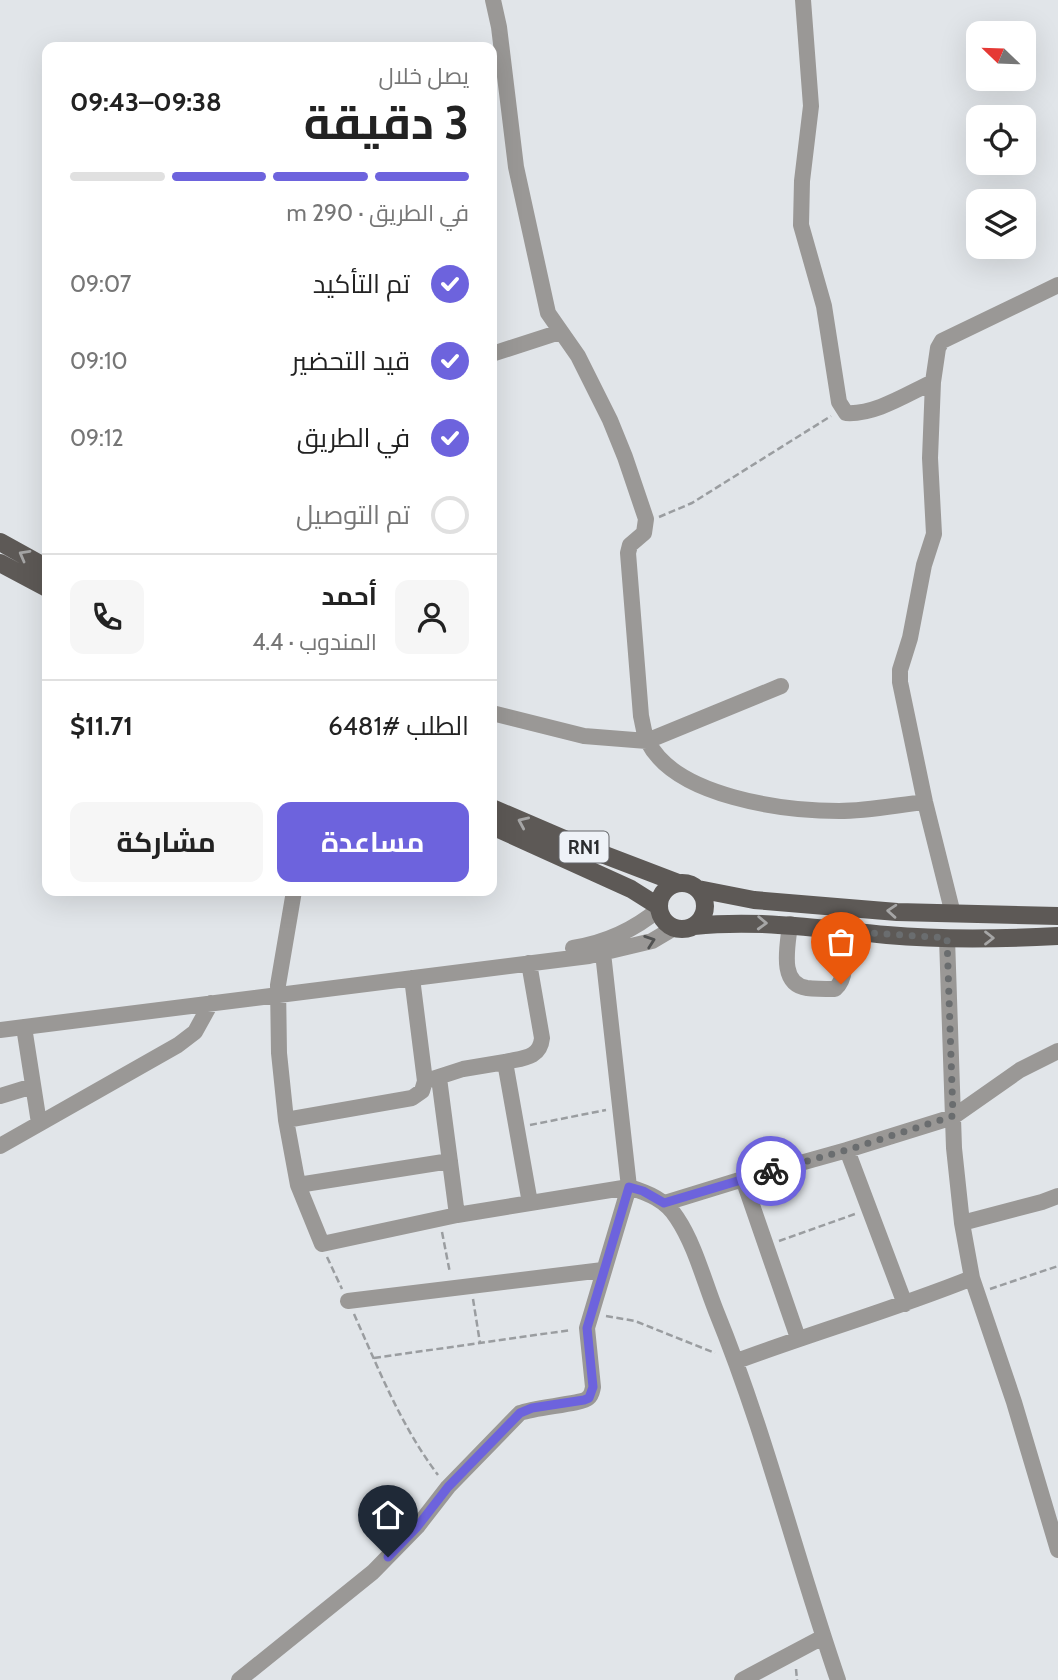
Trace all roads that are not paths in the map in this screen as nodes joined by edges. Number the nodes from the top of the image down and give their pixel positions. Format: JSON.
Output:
{"nodes":[{"id":1,"x":493,"y":0,"type":"edge"},
{"id":2,"x":803,"y":0,"type":"edge"},
{"id":3,"x":1058,"y":285,"type":"edge"},
{"id":4,"x":560,"y":332,"type":"junction"},
{"id":5,"x":497,"y":352,"type":"edge"},
{"id":6,"x":933,"y":383,"type":"junction"},
{"id":7,"x":0,"y":542,"type":"edge"},
{"id":8,"x":0,"y":563,"type":"edge"},
{"id":9,"x":42,"y":565,"type":"edge"},
{"id":10,"x":42,"y":585,"type":"edge"},
{"id":11,"x":781,"y":686,"type":"dead end"},
{"id":12,"x":497,"y":714,"type":"edge"},
{"id":13,"x":647,"y":741,"type":"junction"},
{"id":14,"x":925,"y":802,"type":"junction"},
{"id":15,"x":497,"y":810,"type":"edge"},
{"id":16,"x":497,"y":829,"type":"edge"},
{"id":17,"x":678,"y":883,"type":"junction"},
{"id":18,"x":698,"y":889,"type":"junction"},
{"id":19,"x":293,"y":896,"type":"edge"},
{"id":20,"x":659,"y":908,"type":"junction"},
{"id":21,"x":953,"y":914,"type":"junction"},
{"id":22,"x":1058,"y":916,"type":"edge"},
{"id":23,"x":790,"y":924,"type":"junction"},
{"id":24,"x":694,"y":926,"type":"junction"},
{"id":25,"x":674,"y":928,"type":"junction"},
{"id":26,"x":842,"y":931,"type":"junction"},
{"id":27,"x":1058,"y":936,"type":"edge"},
{"id":28,"x":947,"y":938,"type":"junction"},
{"id":29,"x":603,"y":953,"type":"junction"},
{"id":30,"x":529,"y":963,"type":"junction"},
{"id":31,"x":412,"y":978,"type":"junction"},
{"id":32,"x":278,"y":990,"type":"junction"},
{"id":33,"x":211,"y":1003,"type":"junction"},
{"id":34,"x":0,"y":1020,"type":"edge"},
{"id":35,"x":24,"y":1027,"type":"junction"},
{"id":36,"x":0,"y":1030,"type":"edge"},
{"id":37,"x":1058,"y":1051,"type":"edge"},
{"id":38,"x":505,"y":1062,"type":"junction"},
{"id":39,"x":432,"y":1079,"type":"junction"},
{"id":40,"x":33,"y":1086,"type":"junction"},
{"id":41,"x":0,"y":1097,"type":"edge"},
{"id":42,"x":953,"y":1116,"type":"junction"},
{"id":43,"x":286,"y":1120,"type":"junction"},
{"id":44,"x":39,"y":1123,"type":"junction"},
{"id":45,"x":0,"y":1146,"type":"edge"},
{"id":46,"x":847,"y":1150,"type":"junction"},
{"id":47,"x":450,"y":1161,"type":"junction"},
{"id":48,"x":743,"y":1179,"type":"junction"},
{"id":49,"x":298,"y":1185,"type":"junction"},
{"id":50,"x":629,"y":1187,"type":"junction"},
{"id":51,"x":1058,"y":1196,"type":"edge"},
{"id":52,"x":530,"y":1203,"type":"junction"},
{"id":53,"x":664,"y":1203,"type":"junction"},
{"id":54,"x":457,"y":1215,"type":"junction"},
{"id":55,"x":962,"y":1223,"type":"junction"},
{"id":56,"x":603,"y":1270,"type":"junction"},
{"id":57,"x":974,"y":1285,"type":"junction"},
{"id":58,"x":348,"y":1301,"type":"road end"},
{"id":59,"x":905,"y":1304,"type":"junction"},
{"id":60,"x":798,"y":1338,"type":"junction"},
{"id":61,"x":737,"y":1361,"type":"junction"},
{"id":62,"x":1058,"y":1550,"type":"edge"},
{"id":63,"x":823,"y":1637,"type":"junction"},
{"id":64,"x":239,"y":1680,"type":"edge"},
{"id":65,"x":742,"y":1680,"type":"edge"},
{"id":66,"x":838,"y":1680,"type":"edge"}],
"edges":[{"from":1,"to":4,"type":"street"},
{"from":2,"to":6,"type":"street"},
{"from":3,"to":6,"type":"street"},
{"from":4,"to":5,"type":"street"},
{"from":4,"to":13,"type":"street"},
{"from":6,"to":14,"type":"street"},
{"from":9,"to":7,"type":"main road","one_way":true},
{"from":8,"to":10,"type":"main road"},
{"from":11,"to":13,"type":"street"},
{"from":12,"to":13,"type":"street"},
{"from":13,"to":14,"type":"street"},
{"from":14,"to":21,"type":"street"},
{"from":17,"to":15,"type":"main road","number":"RN1","one_way":true},
{"from":16,"to":20,"type":"main road","number":"RN1"},
{"from":17,"to":18,"type":"main road","number":"RN1"},
{"from":17,"to":20,"type":"main road"},
{"from":21,"to":18,"type":"main road","number":"RN1","one_way":true},
{"from":18,"to":24,"type":"main road"},
{"from":19,"to":32,"type":"street"},
{"from":20,"to":25,"type":"main road","number":"RN1"},
{"from":20,"to":32,"type":"street"},
{"from":21,"to":22,"type":"main road","number":"RN1"},
{"from":24,"to":23,"type":"main road","one_way":true},
{"from":23,"to":26,"type":"main road"},
{"from":23,"to":26,"type":"street"},
{"from":24,"to":25,"type":"main road"},
{"from":29,"to":25,"type":"street","one_way":true},
{"from":26,"to":28,"type":"main road"},
{"from":28,"to":27,"type":"main road","one_way":true},
{"from":28,"to":42,"type":"street"},
{"from":29,"to":30,"type":"street"},
{"from":29,"to":50,"type":"street"},
{"from":30,"to":31,"type":"street"},
{"from":30,"to":38,"type":"street"},
{"from":31,"to":32,"type":"street"},
{"from":31,"to":39,"type":"street"},
{"from":32,"to":33,"type":"street"},
{"from":32,"to":34,"type":"street"},
{"from":32,"to":43,"type":"street"},
{"from":33,"to":35,"type":"street"},
{"from":33,"to":44,"type":"street"},
{"from":35,"to":36,"type":"street"},
{"from":35,"to":40,"type":"street"},
{"from":37,"to":42,"type":"street"},
{"from":38,"to":39,"type":"street"},
{"from":38,"to":52,"type":"street"},
{"from":39,"to":43,"type":"street"},
{"from":39,"to":47,"type":"street"},
{"from":40,"to":41,"type":"street"},
{"from":40,"to":44,"type":"street"},
{"from":42,"to":46,"type":"street"},
{"from":42,"to":55,"type":"street"},
{"from":43,"to":49,"type":"street"},
{"from":44,"to":45,"type":"street"},
{"from":46,"to":48,"type":"street"},
{"from":46,"to":59,"type":"street"},
{"from":47,"to":49,"type":"street"},
{"from":47,"to":54,"type":"street"},
{"from":48,"to":53,"type":"street"},
{"from":48,"to":60,"type":"street"},
{"from":49,"to":54,"type":"street"},
{"from":50,"to":52,"type":"street"},
{"from":50,"to":53,"type":"street"},
{"from":50,"to":56,"type":"street"},
{"from":51,"to":55,"type":"street"},
{"from":52,"to":54,"type":"street"},
{"from":53,"to":61,"type":"street"},
{"from":55,"to":57,"type":"street"},
{"from":56,"to":58,"type":"street"},
{"from":56,"to":64,"type":"street"},
{"from":57,"to":59,"type":"street"},
{"from":57,"to":62,"type":"street"},
{"from":59,"to":60,"type":"street"},
{"from":60,"to":61,"type":"street"},
{"from":61,"to":63,"type":"street"},
{"from":63,"to":65,"type":"street"},
{"from":63,"to":66,"type":"street"}]}
